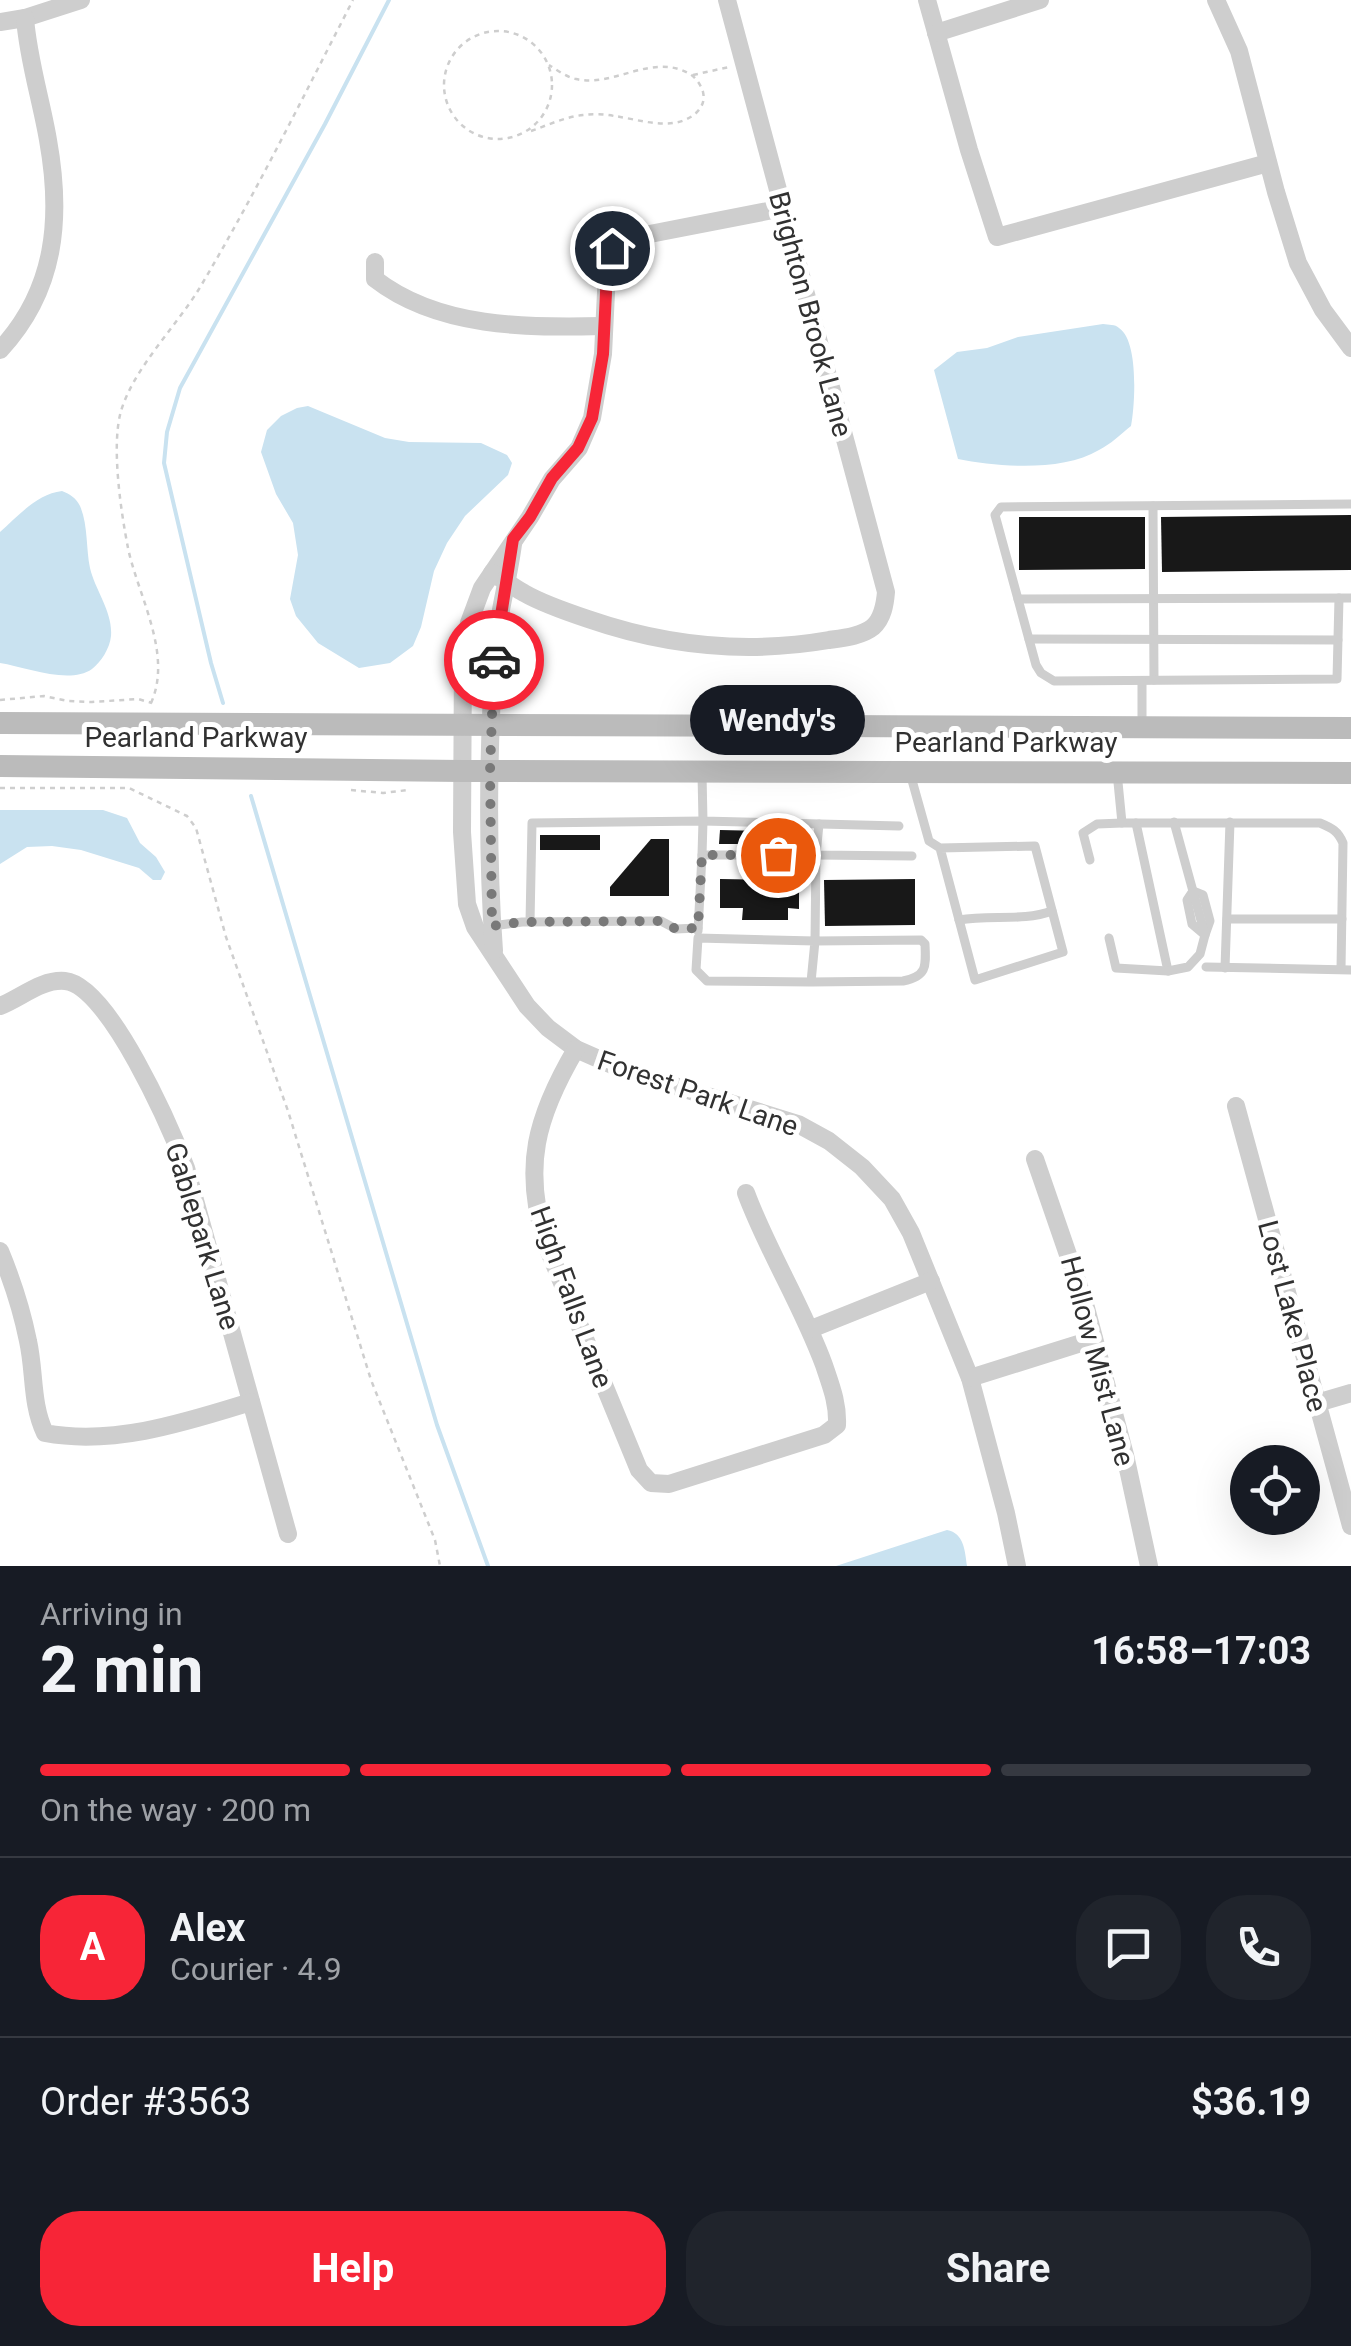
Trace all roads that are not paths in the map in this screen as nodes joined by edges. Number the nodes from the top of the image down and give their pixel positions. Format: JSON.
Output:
{"nodes":[{"id":1,"x":82,"y":0,"type":"edge"},
{"id":2,"x":727,"y":0,"type":"edge"},
{"id":3,"x":928,"y":0,"type":"edge"},
{"id":4,"x":1040,"y":0,"type":"edge"},
{"id":5,"x":1216,"y":0,"type":"edge"},
{"id":6,"x":24,"y":18,"type":"junction"},
{"id":7,"x":0,"y":22,"type":"edge"},
{"id":8,"x":936,"y":33,"type":"junction"},
{"id":9,"x":1268,"y":163,"type":"junction"},
{"id":10,"x":782,"y":208,"type":"junction"},
{"id":11,"x":375,"y":262,"type":"dead end"},
{"id":12,"x":603,"y":326,"type":"junction"},
{"id":13,"x":1351,"y":348,"type":"edge"},
{"id":14,"x":0,"y":350,"type":"edge"},
{"id":15,"x":1351,"y":504,"type":"edge"},
{"id":16,"x":1153,"y":506,"type":"junction"},
{"id":17,"x":500,"y":577,"type":"junction"},
{"id":18,"x":1018,"y":598,"type":"junction"},
{"id":19,"x":1154,"y":598,"type":"junction"},
{"id":20,"x":1339,"y":598,"type":"junction"},
{"id":21,"x":1351,"y":598,"type":"edge"},
{"id":22,"x":1029,"y":639,"type":"junction"},
{"id":23,"x":1154,"y":640,"type":"junction"},
{"id":24,"x":1338,"y":640,"type":"junction"},
{"id":25,"x":1154,"y":680,"type":"junction"},
{"id":26,"x":1142,"y":681,"type":"junction"},
{"id":27,"x":0,"y":723,"type":"edge"},
{"id":28,"x":464,"y":726,"type":"junction"},
{"id":29,"x":492,"y":726,"type":"junction"},
{"id":30,"x":1142,"y":727,"type":"junction"},
{"id":31,"x":1351,"y":728,"type":"edge"},
{"id":32,"x":0,"y":766,"type":"edge"},
{"id":33,"x":462,"y":770,"type":"junction"},
{"id":34,"x":490,"y":771,"type":"junction"},
{"id":35,"x":702,"y":771,"type":"junction"},
{"id":36,"x":910,"y":772,"type":"junction"},
{"id":37,"x":1117,"y":772,"type":"junction"},
{"id":38,"x":1351,"y":773,"type":"edge"},
{"id":39,"x":703,"y":821,"type":"junction"},
{"id":40,"x":1136,"y":822,"type":"junction"},
{"id":41,"x":1174,"y":822,"type":"junction"},
{"id":42,"x":1230,"y":822,"type":"junction"},
{"id":43,"x":1122,"y":823,"type":"junction"},
{"id":44,"x":819,"y":824,"type":"junction"},
{"id":45,"x":899,"y":826,"type":"dead end"},
{"id":46,"x":1347,"y":843,"type":"edge"},
{"id":47,"x":940,"y":848,"type":"junction"},
{"id":48,"x":702,"y":855,"type":"junction"},
{"id":49,"x":816,"y":856,"type":"junction"},
{"id":50,"x":912,"y":856,"type":"dead end"},
{"id":51,"x":1090,"y":860,"type":"dead end"},
{"id":52,"x":1052,"y":911,"type":"junction"},
{"id":53,"x":1227,"y":918,"type":"junction"},
{"id":54,"x":1342,"y":919,"type":"junction"},
{"id":55,"x":959,"y":920,"type":"junction"},
{"id":56,"x":530,"y":922,"type":"junction"},
{"id":57,"x":492,"y":926,"type":"junction"},
{"id":58,"x":698,"y":933,"type":"junction"},
{"id":59,"x":1109,"y":938,"type":"dead end"},
{"id":60,"x":815,"y":941,"type":"junction"},
{"id":61,"x":494,"y":956,"type":"junction"},
{"id":62,"x":1206,"y":968,"type":"dead end"},
{"id":63,"x":1225,"y":968,"type":"junction"},
{"id":64,"x":1346,"y":969,"type":"edge"},
{"id":65,"x":1168,"y":971,"type":"junction"},
{"id":66,"x":811,"y":982,"type":"junction"},
{"id":67,"x":0,"y":1006,"type":"edge"},
{"id":68,"x":576,"y":1049,"type":"junction"},
{"id":69,"x":1236,"y":1106,"type":"dead end"},
{"id":70,"x":1035,"y":1159,"type":"dead end"},
{"id":71,"x":746,"y":1193,"type":"dead end"},
{"id":72,"x":0,"y":1252,"type":"edge"},
{"id":73,"x":931,"y":1281,"type":"junction"},
{"id":74,"x":810,"y":1329,"type":"junction"},
{"id":75,"x":1094,"y":1339,"type":"junction"},
{"id":76,"x":970,"y":1378,"type":"junction"},
{"id":77,"x":1351,"y":1393,"type":"edge"},
{"id":78,"x":251,"y":1402,"type":"junction"},
{"id":79,"x":1317,"y":1403,"type":"junction"},
{"id":80,"x":1351,"y":1526,"type":"edge"},
{"id":81,"x":288,"y":1534,"type":"dead end"},
{"id":82,"x":1016,"y":1566,"type":"edge"},
{"id":83,"x":1148,"y":1566,"type":"edge"}],
"edges":[{"from":1,"to":6,"type":"street"},
{"from":2,"to":10,"type":"street","name":"Brighton Brook Lane"},
{"from":3,"to":8,"type":"street"},
{"from":4,"to":8,"type":"street"},
{"from":5,"to":9,"type":"street"},
{"from":6,"to":7,"type":"street"},
{"from":6,"to":14,"type":"street"},
{"from":8,"to":9,"type":"street"},
{"from":9,"to":13,"type":"street"},
{"from":10,"to":12,"type":"street"},
{"from":10,"to":17,"type":"street","name":"Brighton Brook Lane"},
{"from":11,"to":12,"type":"street"},
{"from":12,"to":17,"type":"street"},
{"from":15,"to":16,"type":"lane"},
{"from":16,"to":18,"type":"lane"},
{"from":16,"to":19,"type":"lane"},
{"from":17,"to":28,"type":"street","name":"Forest Park Lane"},
{"from":17,"to":29,"type":"street"},
{"from":18,"to":19,"type":"lane"},
{"from":18,"to":22,"type":"lane"},
{"from":19,"to":20,"type":"lane"},
{"from":19,"to":23,"type":"lane"},
{"from":20,"to":21,"type":"lane"},
{"from":20,"to":24,"type":"lane"},
{"from":22,"to":23,"type":"lane"},
{"from":22,"to":26,"type":"lane"},
{"from":23,"to":24,"type":"lane"},
{"from":23,"to":25,"type":"lane"},
{"from":24,"to":25,"type":"lane"},
{"from":25,"to":26,"type":"lane"},
{"from":26,"to":30,"type":"lane"},
{"from":27,"to":28,"type":"main road","name":"Pearland Parkway"},
{"from":28,"to":29,"type":"main road","name":"Pearland Parkway"},
{"from":28,"to":33,"type":"street","name":"Forest Park Lane"},
{"from":29,"to":30,"type":"main road","name":"Pearland Parkway"},
{"from":29,"to":34,"type":"street"},
{"from":30,"to":31,"type":"main road","name":"Pearland Parkway"},
{"from":32,"to":33,"type":"main road","name":"Pearland Parkway"},
{"from":33,"to":34,"type":"main road","name":"Pearland Parkway"},
{"from":33,"to":61,"type":"street","name":"Forest Park Lane"},
{"from":34,"to":35,"type":"main road","name":"Pearland Parkway"},
{"from":34,"to":57,"type":"street"},
{"from":35,"to":36,"type":"main road","name":"Pearland Parkway"},
{"from":35,"to":39,"type":"lane"},
{"from":36,"to":37,"type":"main road","name":"Pearland Parkway"},
{"from":36,"to":47,"type":"lane"},
{"from":37,"to":38,"type":"main road","name":"Pearland Parkway"},
{"from":37,"to":43,"type":"lane"},
{"from":39,"to":44,"type":"lane"},
{"from":39,"to":48,"type":"lane"},
{"from":39,"to":56,"type":"lane"},
{"from":40,"to":41,"type":"lane"},
{"from":40,"to":43,"type":"lane"},
{"from":40,"to":65,"type":"lane"},
{"from":41,"to":42,"type":"lane"},
{"from":41,"to":65,"type":"lane"},
{"from":42,"to":46,"type":"lane"},
{"from":42,"to":53,"type":"lane"},
{"from":43,"to":51,"type":"lane"},
{"from":44,"to":45,"type":"lane"},
{"from":44,"to":49,"type":"lane"},
{"from":46,"to":54,"type":"lane"},
{"from":47,"to":52,"type":"lane"},
{"from":47,"to":55,"type":"lane"},
{"from":48,"to":49,"type":"lane"},
{"from":48,"to":58,"type":"lane"},
{"from":49,"to":50,"type":"lane"},
{"from":49,"to":60,"type":"lane"},
{"from":52,"to":55,"type":"lane"},
{"from":52,"to":55,"type":"lane"},
{"from":53,"to":54,"type":"lane"},
{"from":53,"to":63,"type":"lane"},
{"from":54,"to":64,"type":"lane"},
{"from":56,"to":57,"type":"lane"},
{"from":56,"to":58,"type":"lane"},
{"from":57,"to":61,"type":"street"},
{"from":58,"to":60,"type":"lane"},
{"from":58,"to":66,"type":"lane"},
{"from":59,"to":65,"type":"lane"},
{"from":60,"to":66,"type":"lane"},
{"from":60,"to":66,"type":"lane"},
{"from":61,"to":68,"type":"street","name":"Forest Park Lane"},
{"from":62,"to":63,"type":"lane"},
{"from":63,"to":64,"type":"lane"},
{"from":67,"to":78,"type":"street","name":"Gablepark Lane"},
{"from":68,"to":73,"type":"street","name":"Forest Park Lane"},
{"from":68,"to":74,"type":"street","name":"High Falls Lane"},
{"from":69,"to":79,"type":"street","name":"Lost Lake Place"},
{"from":70,"to":75,"type":"street","name":"Hollow Mist Lane"},
{"from":71,"to":74,"type":"street"},
{"from":72,"to":78,"type":"street"},
{"from":73,"to":74,"type":"street"},
{"from":73,"to":76,"type":"street","name":"Forest Park Lane"},
{"from":75,"to":76,"type":"street"},
{"from":75,"to":83,"type":"street","name":"Hollow Mist Lane"},
{"from":76,"to":82,"type":"street","name":"Forest Park Lane"},
{"from":77,"to":79,"type":"street"},
{"from":78,"to":81,"type":"street","name":"Gablepark Lane"},
{"from":79,"to":80,"type":"street","name":"Lost Lake Place"}]}
